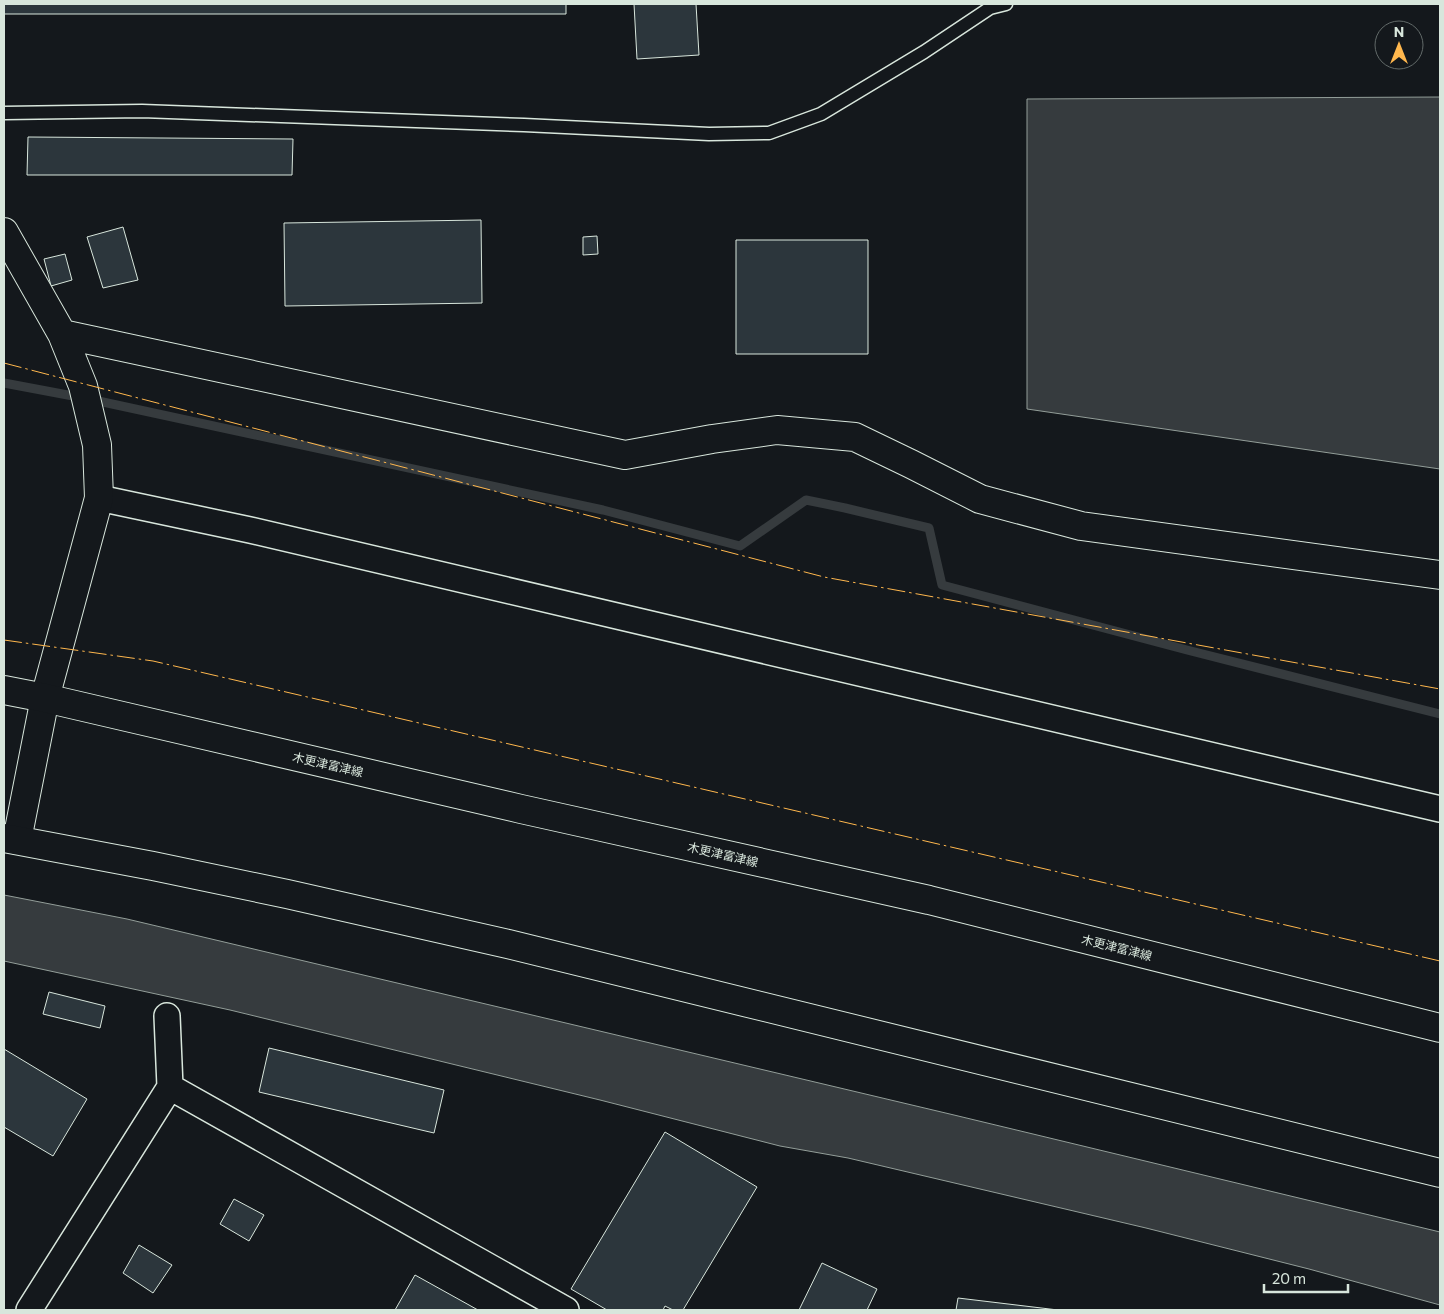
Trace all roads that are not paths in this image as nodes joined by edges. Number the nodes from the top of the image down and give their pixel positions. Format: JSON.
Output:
{"nodes":[{"id":1,"x":1006,"y":4,"type":"edge"},
{"id":2,"x":4,"y":113,"type":"edge"},
{"id":3,"x":4,"y":232,"type":"edge"},
{"id":4,"x":62,"y":334,"type":"junction"},
{"id":5,"x":99,"y":498,"type":"junction"},
{"id":6,"x":1440,"y":575,"type":"edge"},
{"id":7,"x":4,"y":690,"type":"edge"},
{"id":8,"x":45,"y":698,"type":"junction"},
{"id":9,"x":1440,"y":809,"type":"edge"},
{"id":10,"x":10,"y":839,"type":"edge"},
{"id":11,"x":167,"y":1016,"type":"dead end"},
{"id":12,"x":1440,"y":1028,"type":"edge"},
{"id":13,"x":170,"y":1087,"type":"junction"},
{"id":14,"x":1440,"y":1174,"type":"edge"},
{"id":15,"x":29,"y":1310,"type":"edge"},
{"id":16,"x":566,"y":1310,"type":"edge"}],
"edges":[{"from":1,"to":2,"type":"lane"},
{"from":3,"to":4,"type":"main road"},
{"from":4,"to":5,"type":"main road"},
{"from":4,"to":6,"type":"main road"},
{"from":5,"to":8,"type":"main road"},
{"from":5,"to":9,"type":"street"},
{"from":7,"to":8,"type":"main road","name":"木更津富津線"},
{"from":8,"to":10,"type":"main road"},
{"from":8,"to":12,"type":"main road","name":"木更津富津線"},
{"from":10,"to":14,"type":"main road"},
{"from":11,"to":13,"type":"street"},
{"from":13,"to":15,"type":"street"},
{"from":13,"to":16,"type":"street"}]}
